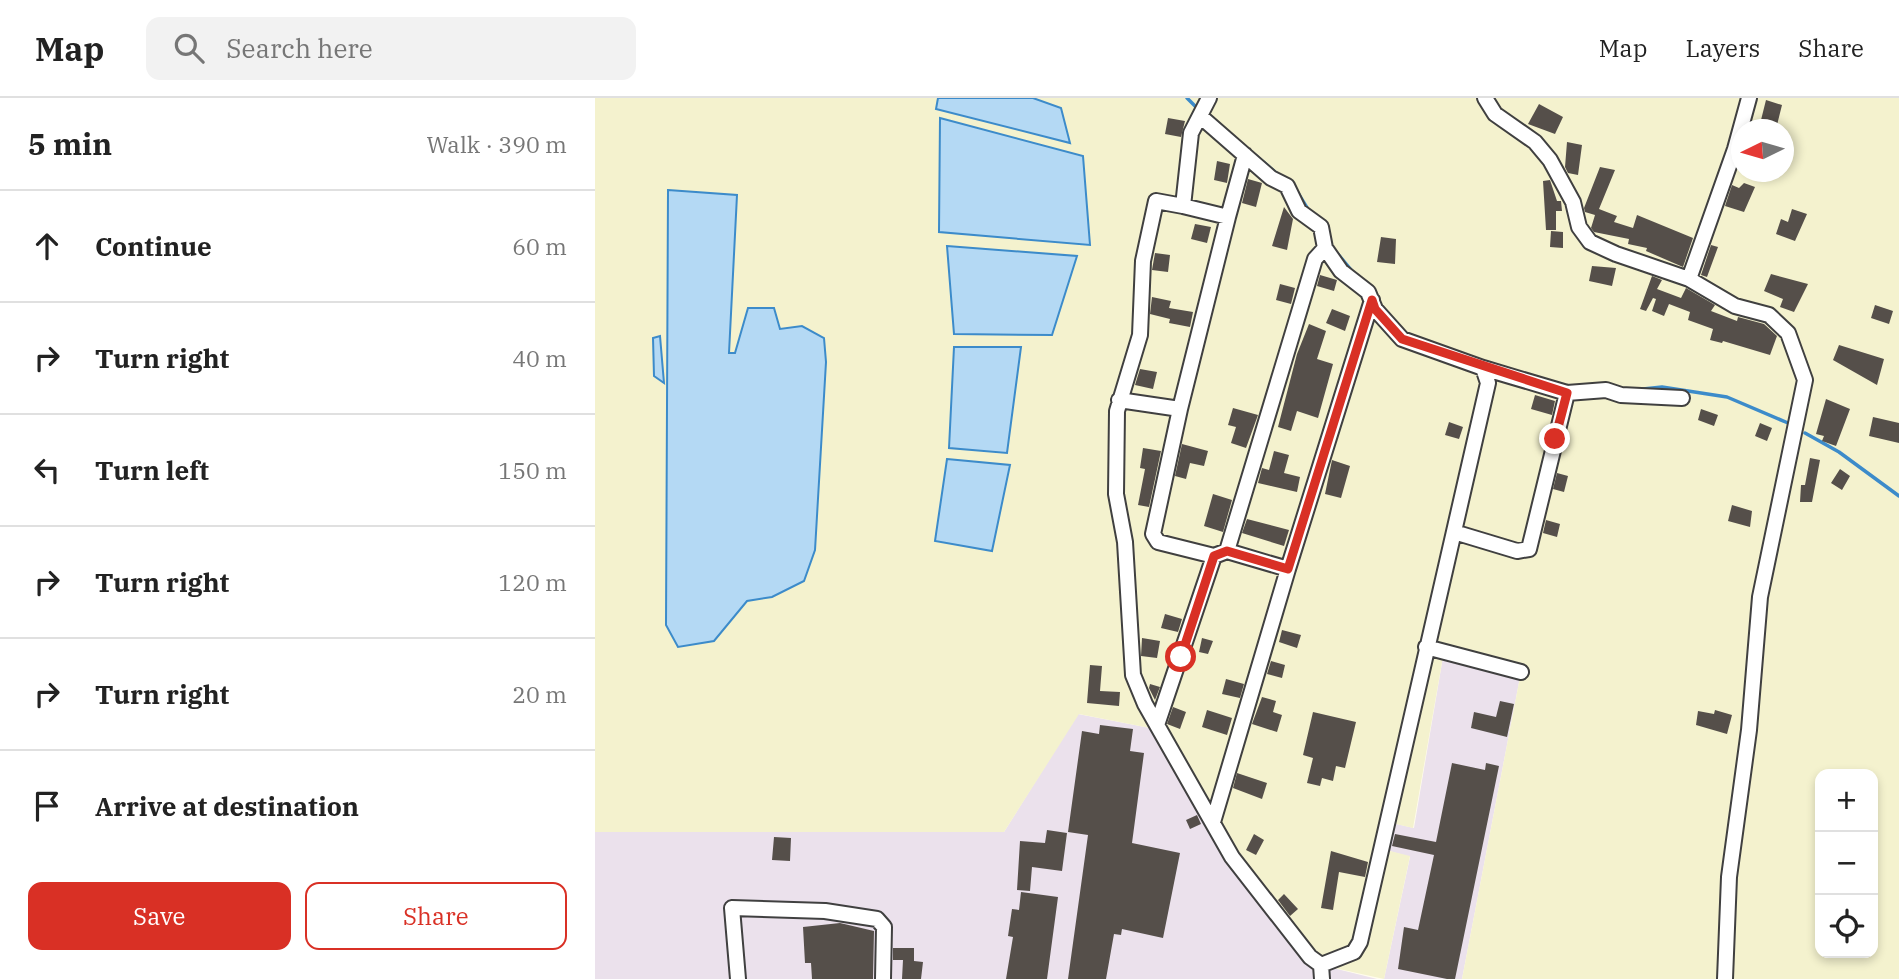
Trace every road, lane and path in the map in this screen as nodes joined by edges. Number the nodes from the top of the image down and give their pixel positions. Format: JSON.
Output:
{"nodes":[{"id":1,"x":1209,"y":98,"type":"edge"},
{"id":2,"x":1485,"y":98,"type":"edge"},
{"id":3,"x":1749,"y":98,"type":"edge"},
{"id":4,"x":1200,"y":116,"type":"junction"},
{"id":5,"x":1245,"y":155,"type":"junction"},
{"id":6,"x":1183,"y":206,"type":"junction"},
{"id":7,"x":1228,"y":217,"type":"junction"},
{"id":8,"x":1325,"y":248,"type":"junction"},
{"id":9,"x":1689,"y":279,"type":"junction"},
{"id":10,"x":1372,"y":300,"type":"junction"},
{"id":11,"x":1483,"y":368,"type":"junction"},
{"id":12,"x":1567,"y":393,"type":"junction"},
{"id":13,"x":1682,"y":398,"type":"dead end"},
{"id":14,"x":1119,"y":400,"type":"junction"},
{"id":15,"x":1180,"y":408,"type":"junction"},
{"id":16,"x":1454,"y":532,"type":"junction"},
{"id":17,"x":1221,"y":553,"type":"junction"},
{"id":18,"x":1288,"y":569,"type":"junction"},
{"id":19,"x":1426,"y":647,"type":"junction"},
{"id":20,"x":1521,"y":672,"type":"dead end"},
{"id":21,"x":1158,"y":722,"type":"junction"},
{"id":22,"x":1213,"y":822,"type":"junction"},
{"id":23,"x":1322,"y":972,"type":"edge"},
{"id":24,"x":738,"y":979,"type":"edge"},
{"id":25,"x":883,"y":979,"type":"edge"},
{"id":26,"x":1725,"y":979,"type":"edge"}],
"edges":[{"from":1,"to":4,"type":"street"},
{"from":2,"to":9,"type":"street"},
{"from":3,"to":9,"type":"street"},
{"from":4,"to":5,"type":"street"},
{"from":4,"to":6,"type":"street"},
{"from":5,"to":7,"type":"street"},
{"from":5,"to":8,"type":"street"},
{"from":6,"to":7,"type":"street"},
{"from":6,"to":14,"type":"street"},
{"from":7,"to":15,"type":"street"},
{"from":8,"to":10,"type":"street"},
{"from":8,"to":17,"type":"street"},
{"from":9,"to":26,"type":"street"},
{"from":10,"to":11,"type":"street"},
{"from":10,"to":18,"type":"street"},
{"from":11,"to":12,"type":"street"},
{"from":11,"to":16,"type":"street"},
{"from":12,"to":13,"type":"street"},
{"from":12,"to":16,"type":"street"},
{"from":14,"to":15,"type":"street"},
{"from":14,"to":21,"type":"street"},
{"from":15,"to":17,"type":"street"},
{"from":16,"to":19,"type":"street"},
{"from":17,"to":18,"type":"street"},
{"from":17,"to":21,"type":"street"},
{"from":18,"to":22,"type":"street"},
{"from":19,"to":20,"type":"street"},
{"from":19,"to":23,"type":"street"},
{"from":21,"to":22,"type":"street"},
{"from":22,"to":23,"type":"street"},
{"from":24,"to":25,"type":"street"}]}
